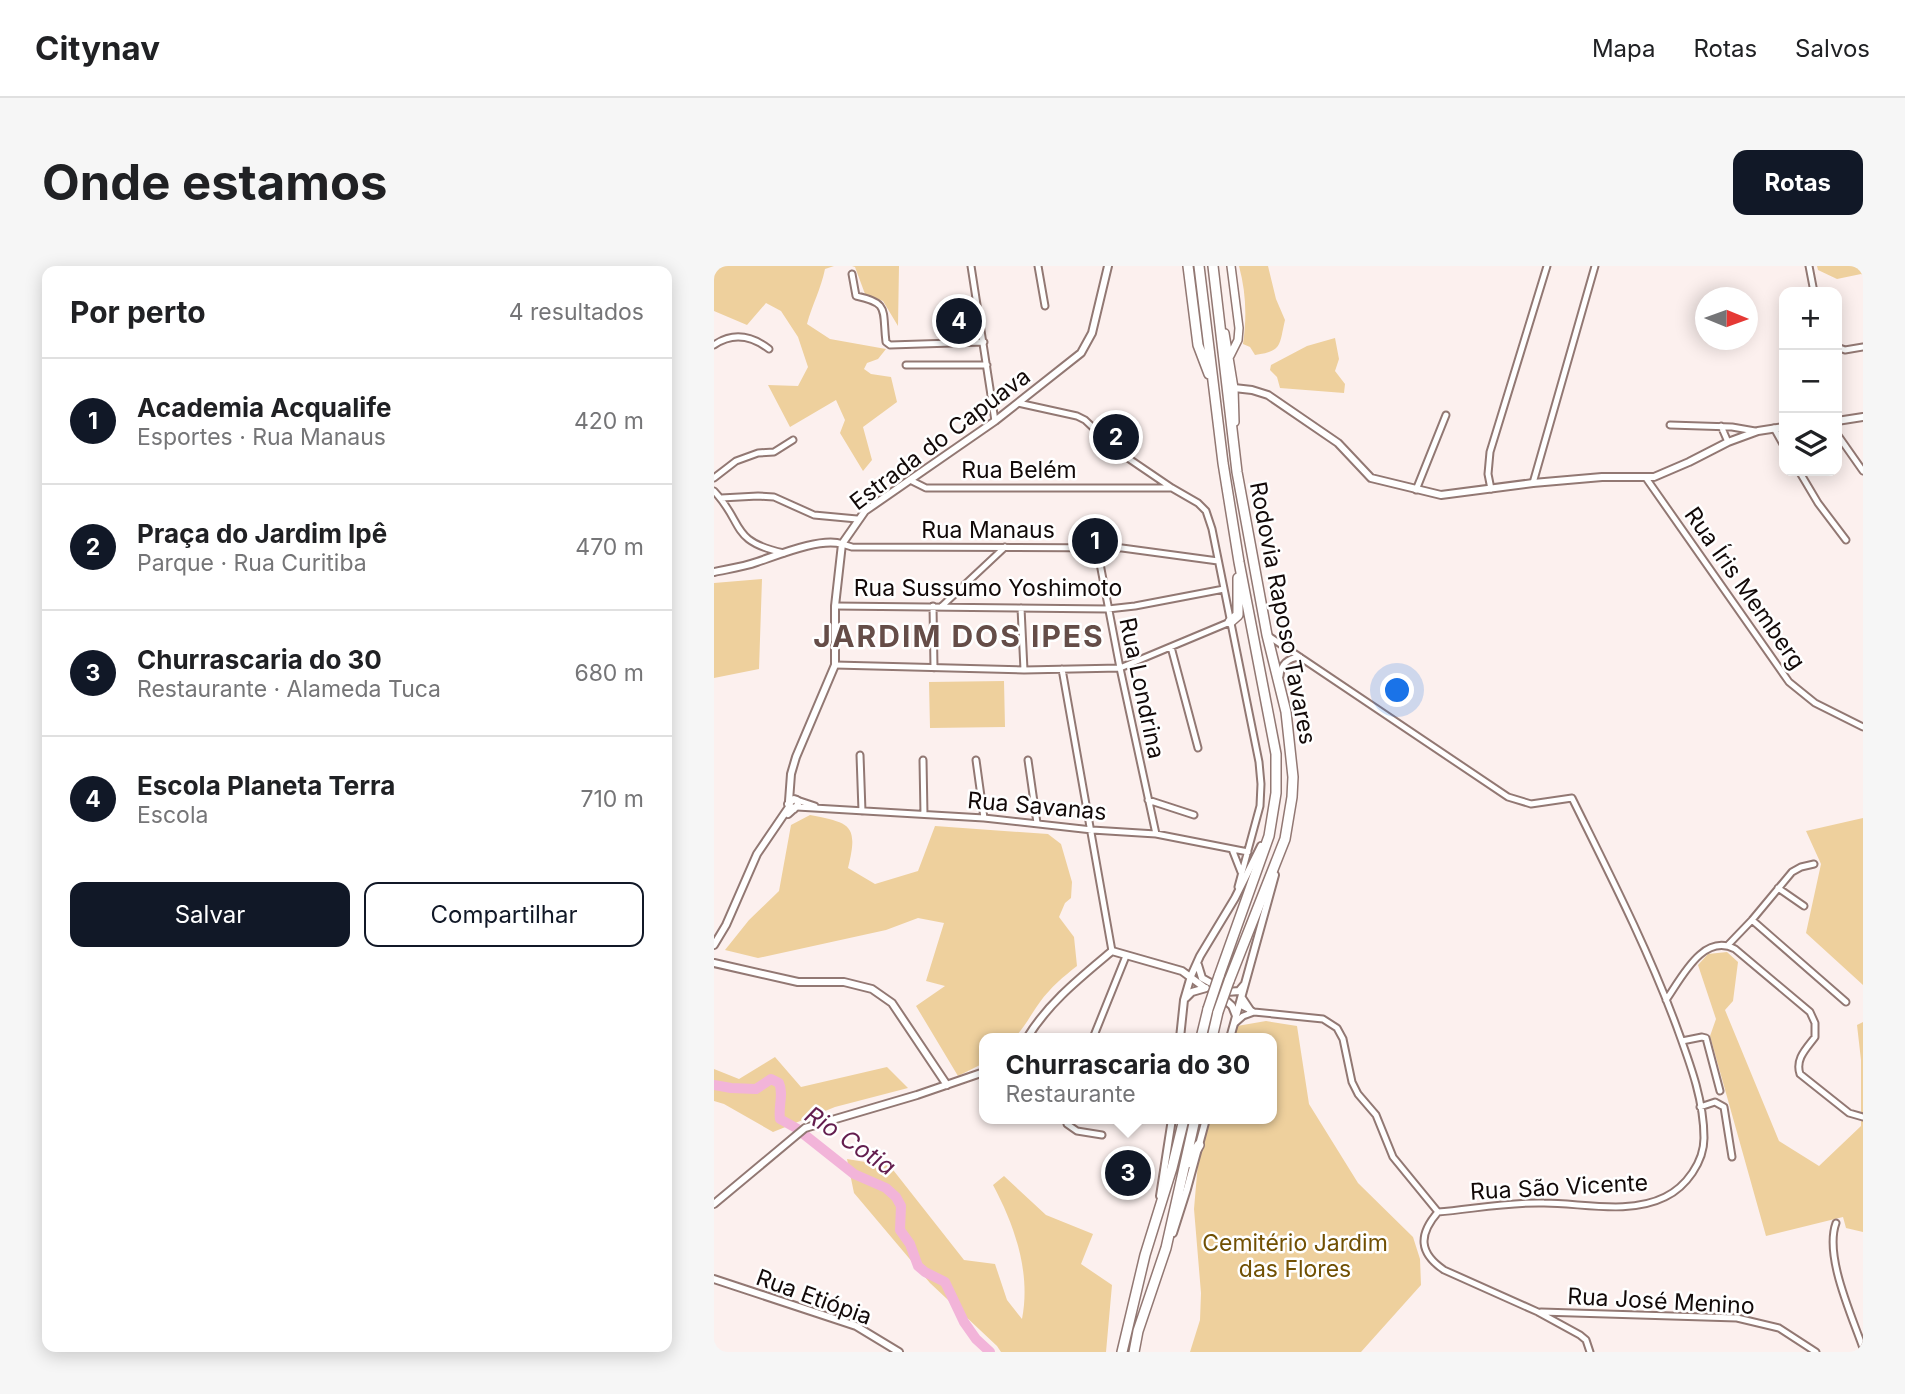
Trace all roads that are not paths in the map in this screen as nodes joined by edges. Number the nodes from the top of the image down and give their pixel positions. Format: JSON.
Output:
{"nodes":[{"id":1,"x":971,"y":266,"type":"edge"},
{"id":2,"x":1038,"y":266,"type":"edge"},
{"id":3,"x":1108,"y":266,"type":"edge"},
{"id":4,"x":1188,"y":266,"type":"edge"},
{"id":5,"x":1199,"y":266,"type":"edge"},
{"id":6,"x":1213,"y":266,"type":"edge"},
{"id":7,"x":1231,"y":266,"type":"edge"},
{"id":8,"x":1547,"y":266,"type":"edge"},
{"id":9,"x":1595,"y":266,"type":"edge"},
{"id":10,"x":1809,"y":266,"type":"edge"},
{"id":11,"x":852,"y":274,"type":"dead end"},
{"id":12,"x":1813,"y":287,"type":"edge"},
{"id":13,"x":1215,"y":288,"type":"junction"},
{"id":14,"x":1045,"y":306,"type":"dead end"},
{"id":15,"x":984,"y":342,"type":"junction"},
{"id":16,"x":714,"y":345,"type":"edge"},
{"id":17,"x":1863,"y":347,"type":"edge"},
{"id":18,"x":769,"y":349,"type":"dead end"},
{"id":19,"x":1842,"y":349,"type":"edge"},
{"id":20,"x":1230,"y":357,"type":"junction"},
{"id":21,"x":906,"y":365,"type":"dead end"},
{"id":22,"x":987,"y":365,"type":"junction"},
{"id":23,"x":1212,"y":382,"type":"junction"},
{"id":24,"x":1234,"y":388,"type":"junction"},
{"id":25,"x":1018,"y":403,"type":"junction"},
{"id":26,"x":1446,"y":415,"type":"dead end"},
{"id":27,"x":1863,"y":417,"type":"edge"},
{"id":28,"x":1842,"y":420,"type":"edge"},
{"id":29,"x":995,"y":421,"type":"junction"},
{"id":30,"x":1670,"y":425,"type":"dead end"},
{"id":31,"x":1721,"y":426,"type":"junction"},
{"id":32,"x":1774,"y":428,"type":"junction"},
{"id":33,"x":1779,"y":428,"type":"edge"},
{"id":34,"x":1758,"y":431,"type":"junction"},
{"id":35,"x":1779,"y":437,"type":"edge"},
{"id":36,"x":793,"y":439,"type":"dead end"},
{"id":37,"x":1842,"y":441,"type":"edge"},
{"id":38,"x":1728,"y":442,"type":"junction"},
{"id":39,"x":1863,"y":471,"type":"edge"},
{"id":40,"x":1237,"y":472,"type":"junction"},
{"id":41,"x":1802,"y":476,"type":"edge"},
{"id":42,"x":714,"y":478,"type":"edge"},
{"id":43,"x":1646,"y":478,"type":"junction"},
{"id":44,"x":910,"y":480,"type":"junction"},
{"id":45,"x":1533,"y":483,"type":"junction"},
{"id":46,"x":1172,"y":488,"type":"junction"},
{"id":47,"x":1491,"y":489,"type":"junction"},
{"id":48,"x":1416,"y":490,"type":"junction"},
{"id":49,"x":716,"y":494,"type":"edge"},
{"id":50,"x":857,"y":519,"type":"junction"},
{"id":51,"x":1846,"y":540,"type":"dead end"},
{"id":52,"x":842,"y":544,"type":"junction"},
{"id":53,"x":1005,"y":547,"type":"junction"},
{"id":54,"x":1097,"y":548,"type":"junction"},
{"id":55,"x":784,"y":553,"type":"junction"},
{"id":56,"x":1218,"y":561,"type":"junction"},
{"id":57,"x":1239,"y":562,"type":"junction"},
{"id":58,"x":714,"y":572,"type":"edge"},
{"id":59,"x":1224,"y":589,"type":"junction"},
{"id":60,"x":835,"y":606,"type":"junction"},
{"id":61,"x":933,"y":606,"type":"junction"},
{"id":62,"x":942,"y":606,"type":"junction"},
{"id":63,"x":1021,"y":608,"type":"junction"},
{"id":64,"x":1108,"y":609,"type":"junction"},
{"id":65,"x":1230,"y":622,"type":"junction"},
{"id":66,"x":1267,"y":635,"type":"junction"},
{"id":67,"x":1171,"y":647,"type":"junction"},
{"id":68,"x":1300,"y":657,"type":"junction"},
{"id":69,"x":835,"y":665,"type":"junction"},
{"id":70,"x":934,"y":668,"type":"junction"},
{"id":71,"x":1119,"y":668,"type":"junction"},
{"id":72,"x":1062,"y":669,"type":"junction"},
{"id":73,"x":1024,"y":670,"type":"junction"},
{"id":74,"x":1279,"y":687,"type":"junction"},
{"id":75,"x":1863,"y":727,"type":"edge"},
{"id":76,"x":1198,"y":748,"type":"dead end"},
{"id":77,"x":860,"y":755,"type":"dead end"},
{"id":78,"x":923,"y":760,"type":"dead end"},
{"id":79,"x":976,"y":760,"type":"dead end"},
{"id":80,"x":1028,"y":760,"type":"dead end"},
{"id":81,"x":1148,"y":800,"type":"junction"},
{"id":82,"x":794,"y":804,"type":"junction"},
{"id":83,"x":862,"y":811,"type":"junction"},
{"id":84,"x":924,"y":814,"type":"junction"},
{"id":85,"x":1194,"y":815,"type":"dead end"},
{"id":86,"x":1274,"y":815,"type":"junction"},
{"id":87,"x":984,"y":818,"type":"junction"},
{"id":88,"x":1037,"y":823,"type":"junction"},
{"id":89,"x":1091,"y":830,"type":"junction"},
{"id":90,"x":1156,"y":834,"type":"junction"},
{"id":91,"x":1285,"y":839,"type":"junction"},
{"id":92,"x":1232,"y":849,"type":"junction"},
{"id":93,"x":1248,"y":852,"type":"junction"},
{"id":94,"x":1814,"y":864,"type":"dead end"},
{"id":95,"x":1242,"y":874,"type":"junction"},
{"id":96,"x":1778,"y":888,"type":"junction"},
{"id":97,"x":1235,"y":898,"type":"junction"},
{"id":98,"x":1804,"y":906,"type":"dead end"},
{"id":99,"x":1752,"y":920,"type":"junction"},
{"id":100,"x":714,"y":945,"type":"edge"},
{"id":101,"x":1728,"y":945,"type":"junction"},
{"id":102,"x":1112,"y":951,"type":"junction"},
{"id":103,"x":1126,"y":956,"type":"junction"},
{"id":104,"x":1200,"y":956,"type":"junction"},
{"id":105,"x":714,"y":963,"type":"edge"},
{"id":106,"x":1195,"y":966,"type":"junction"},
{"id":107,"x":1182,"y":971,"type":"junction"},
{"id":108,"x":1190,"y":979,"type":"junction"},
{"id":109,"x":1246,"y":981,"type":"junction"},
{"id":110,"x":1205,"y":988,"type":"junction"},
{"id":111,"x":1184,"y":1000,"type":"junction"},
{"id":112,"x":1227,"y":1000,"type":"junction"},
{"id":113,"x":1666,"y":1000,"type":"junction"},
{"id":114,"x":1241,"y":1002,"type":"junction"},
{"id":115,"x":1846,"y":1002,"type":"dead end"},
{"id":116,"x":1213,"y":1011,"type":"junction"},
{"id":117,"x":1252,"y":1011,"type":"junction"},
{"id":118,"x":1236,"y":1020,"type":"junction"},
{"id":119,"x":1030,"y":1033,"type":"edge"},
{"id":120,"x":1095,"y":1033,"type":"edge"},
{"id":121,"x":1181,"y":1033,"type":"edge"},
{"id":122,"x":1203,"y":1033,"type":"edge"},
{"id":123,"x":1212,"y":1033,"type":"edge"},
{"id":124,"x":1232,"y":1033,"type":"edge"},
{"id":125,"x":1682,"y":1041,"type":"junction"},
{"id":126,"x":979,"y":1076,"type":"edge"},
{"id":127,"x":947,"y":1085,"type":"junction"},
{"id":128,"x":1720,"y":1091,"type":"dead end"},
{"id":129,"x":1700,"y":1107,"type":"junction"},
{"id":130,"x":1863,"y":1117,"type":"edge"},
{"id":131,"x":1067,"y":1124,"type":"edge"},
{"id":132,"x":1171,"y":1124,"type":"edge"},
{"id":133,"x":1183,"y":1124,"type":"edge"},
{"id":134,"x":1194,"y":1124,"type":"edge"},
{"id":135,"x":1205,"y":1124,"type":"edge"},
{"id":136,"x":1102,"y":1135,"type":"dead end"},
{"id":137,"x":1199,"y":1145,"type":"junction"},
{"id":138,"x":1732,"y":1157,"type":"dead end"},
{"id":139,"x":1184,"y":1171,"type":"junction"},
{"id":140,"x":714,"y":1204,"type":"edge"},
{"id":141,"x":1438,"y":1212,"type":"junction"},
{"id":142,"x":1157,"y":1214,"type":"junction"},
{"id":143,"x":1836,"y":1223,"type":"dead end"},
{"id":144,"x":1166,"y":1248,"type":"junction"},
{"id":145,"x":714,"y":1279,"type":"edge"},
{"id":146,"x":1538,"y":1311,"type":"junction"},
{"id":147,"x":1863,"y":1348,"type":"edge"},
{"id":148,"x":900,"y":1352,"type":"edge"},
{"id":149,"x":1122,"y":1352,"type":"edge"},
{"id":150,"x":1134,"y":1352,"type":"edge"},
{"id":151,"x":1590,"y":1352,"type":"edge"},
{"id":152,"x":1816,"y":1352,"type":"edge"}],
"edges":[{"from":1,"to":15,"type":"street"},
{"from":2,"to":14,"type":"street"},
{"from":3,"to":25,"type":"street","name":"Estrada do Capuava"},
{"from":4,"to":23,"type":"highway"},
{"from":5,"to":23,"type":"highway","name":"Rodovia Raposo Tavares"},
{"from":6,"to":13,"type":"highway","name":"Rodovia Raposo Tavares"},
{"from":7,"to":20,"type":"main road"},
{"from":8,"to":47,"type":"street"},
{"from":9,"to":45,"type":"street"},
{"from":10,"to":12,"type":"street"},
{"from":11,"to":15,"type":"street"},
{"from":13,"to":20,"type":"main road"},
{"from":13,"to":40,"type":"highway","name":"Rodovia Raposo Tavares"},
{"from":15,"to":22,"type":"street"},
{"from":16,"to":18,"type":"street"},
{"from":17,"to":19,"type":"street"},
{"from":20,"to":24,"type":"main road"},
{"from":21,"to":22,"type":"street"},
{"from":22,"to":29,"type":"street"},
{"from":23,"to":57,"type":"highway","name":"Rodovia Raposo Tavares"},
{"from":24,"to":40,"type":"main road"},
{"from":24,"to":48,"type":"street"},
{"from":25,"to":29,"type":"street","name":"Estrada do Capuava"},
{"from":25,"to":46,"type":"street"},
{"from":26,"to":48,"type":"street"},
{"from":27,"to":28,"type":"street"},
{"from":29,"to":44,"type":"street","name":"Estrada do Capuava"},
{"from":30,"to":31,"type":"street"},
{"from":31,"to":34,"type":"street"},
{"from":31,"to":38,"type":"street"},
{"from":32,"to":33,"type":"street"},
{"from":32,"to":34,"type":"street"},
{"from":32,"to":35,"type":"street"},
{"from":34,"to":38,"type":"street"},
{"from":36,"to":42,"type":"street"},
{"from":37,"to":39,"type":"street"},
{"from":38,"to":43,"type":"street"},
{"from":40,"to":66,"type":"highway","name":"Rodovia Raposo Tavares"},
{"from":41,"to":51,"type":"street"},
{"from":43,"to":45,"type":"street"},
{"from":43,"to":75,"type":"street","name":"Rua Íris Memberg"},
{"from":44,"to":46,"type":"street","name":"Rua Belém"},
{"from":44,"to":50,"type":"street","name":"Estrada do Capuava"},
{"from":45,"to":47,"type":"street"},
{"from":46,"to":56,"type":"street"},
{"from":47,"to":48,"type":"street"},
{"from":49,"to":50,"type":"street"},
{"from":49,"to":55,"type":"street"},
{"from":50,"to":52,"type":"street","name":"Estrada do Capuava"},
{"from":52,"to":53,"type":"street","name":"Rua Manaus"},
{"from":52,"to":55,"type":"street"},
{"from":52,"to":60,"type":"street","name":"Estrada do Capuava"},
{"from":53,"to":54,"type":"street","name":"Rua Manaus"},
{"from":53,"to":62,"type":"street"},
{"from":54,"to":56,"type":"street","name":"Rua Manaus"},
{"from":54,"to":64,"type":"street","name":"Rua Londrina"},
{"from":55,"to":58,"type":"street"},
{"from":56,"to":59,"type":"street"},
{"from":57,"to":65,"type":"highway"},
{"from":57,"to":86,"type":"highway","name":"Rodovia Raposo Tavares"},
{"from":59,"to":64,"type":"street","name":"Rua Sussumo Yoshimoto"},
{"from":59,"to":65,"type":"street"},
{"from":60,"to":61,"type":"street","name":"Rua Sussumo Yoshimoto"},
{"from":60,"to":69,"type":"street","name":"Estrada do Capuava"},
{"from":61,"to":62,"type":"street","name":"Rua Sussumo Yoshimoto"},
{"from":61,"to":70,"type":"street"},
{"from":62,"to":63,"type":"street","name":"Rua Sussumo Yoshimoto"},
{"from":63,"to":64,"type":"street","name":"Rua Sussumo Yoshimoto"},
{"from":63,"to":73,"type":"street"},
{"from":64,"to":71,"type":"street","name":"Rua Londrina"},
{"from":65,"to":67,"type":"street"},
{"from":65,"to":93,"type":"street"},
{"from":66,"to":68,"type":"street"},
{"from":66,"to":74,"type":"highway","name":"Rodovia Raposo Tavares"},
{"from":67,"to":71,"type":"street"},
{"from":67,"to":76,"type":"street"},
{"from":68,"to":74,"type":"street"},
{"from":68,"to":113,"type":"street","name":"Rua São Vicente"},
{"from":69,"to":70,"type":"street"},
{"from":69,"to":82,"type":"street","name":"Estrada do Capuava"},
{"from":70,"to":73,"type":"street"},
{"from":71,"to":72,"type":"street"},
{"from":71,"to":81,"type":"street","name":"Rua Londrina"},
{"from":72,"to":73,"type":"street"},
{"from":72,"to":89,"type":"street"},
{"from":74,"to":91,"type":"highway","name":"Rodovia Raposo Tavares"},
{"from":77,"to":83,"type":"street"},
{"from":78,"to":84,"type":"street"},
{"from":79,"to":87,"type":"street"},
{"from":80,"to":88,"type":"street"},
{"from":81,"to":85,"type":"street"},
{"from":81,"to":90,"type":"street","name":"Rua Londrina"},
{"from":82,"to":83,"type":"street","name":"Rua Savanas"},
{"from":82,"to":100,"type":"street"},
{"from":83,"to":84,"type":"street","name":"Rua Savanas"},
{"from":84,"to":87,"type":"street","name":"Rua Savanas"},
{"from":86,"to":97,"type":"street"},
{"from":86,"to":116,"type":"highway","name":"Rodovia Raposo Tavares","bridge":true},
{"from":87,"to":88,"type":"street","name":"Rua Savanas"},
{"from":88,"to":89,"type":"street","name":"Rua Savanas"},
{"from":89,"to":90,"type":"street","name":"Rua Savanas"},
{"from":89,"to":102,"type":"street"},
{"from":90,"to":92,"type":"street","name":"Rua Savanas"},
{"from":91,"to":109,"type":"street"},
{"from":91,"to":116,"type":"highway","name":"Rodovia Raposo Tavares","bridge":true},
{"from":92,"to":93,"type":"street","name":"Rua Savanas"},
{"from":92,"to":95,"type":"street"},
{"from":93,"to":95,"type":"street"},
{"from":94,"to":96,"type":"street"},
{"from":95,"to":97,"type":"street"},
{"from":96,"to":98,"type":"street"},
{"from":96,"to":99,"type":"street"},
{"from":97,"to":104,"type":"street"},
{"from":99,"to":101,"type":"street"},
{"from":99,"to":115,"type":"street"},
{"from":101,"to":113,"type":"street"},
{"from":101,"to":130,"type":"street"},
{"from":102,"to":103,"type":"street"},
{"from":102,"to":119,"type":"street"},
{"from":103,"to":107,"type":"street"},
{"from":103,"to":120,"type":"street"},
{"from":104,"to":106,"type":"street"},
{"from":104,"to":109,"type":"street"},
{"from":105,"to":127,"type":"street"},
{"from":106,"to":107,"type":"street"},
{"from":106,"to":108,"type":"street"},
{"from":107,"to":108,"type":"street"},
{"from":108,"to":110,"type":"street"},
{"from":108,"to":111,"type":"street"},
{"from":109,"to":114,"type":"street"},
{"from":110,"to":111,"type":"street"},
{"from":110,"to":112,"type":"street"},
{"from":111,"to":121,"type":"street"},
{"from":112,"to":114,"type":"street"},
{"from":112,"to":118,"type":"street"},
{"from":113,"to":125,"type":"street","name":"Rua São Vicente"},
{"from":114,"to":117,"type":"street"},
{"from":114,"to":118,"type":"street"},
{"from":116,"to":122,"type":"highway","name":"Rodovia Raposo Tavares"},
{"from":116,"to":123,"type":"highway","name":"Rodovia Raposo Tavares"},
{"from":117,"to":118,"type":"street"},
{"from":117,"to":141,"type":"street"},
{"from":118,"to":124,"type":"street"},
{"from":125,"to":128,"type":"street"},
{"from":125,"to":129,"type":"street","name":"Rua São Vicente"},
{"from":126,"to":127,"type":"street"},
{"from":127,"to":140,"type":"street"},
{"from":129,"to":138,"type":"street"},
{"from":129,"to":141,"type":"street","name":"Rua São Vicente"},
{"from":131,"to":136,"type":"street"},
{"from":132,"to":142,"type":"street"},
{"from":133,"to":142,"type":"highway"},
{"from":134,"to":139,"type":"highway"},
{"from":135,"to":137,"type":"street"},
{"from":137,"to":139,"type":"highway"},
{"from":137,"to":144,"type":"street"},
{"from":139,"to":144,"type":"highway"},
{"from":141,"to":146,"type":"street","name":"Rua São Vicente"},
{"from":142,"to":149,"type":"highway"},
{"from":143,"to":147,"type":"street"},
{"from":144,"to":150,"type":"highway"},
{"from":145,"to":148,"type":"street","name":"Rua Etiópia"},
{"from":146,"to":151,"type":"street","name":"Rua São Vicente"},
{"from":146,"to":152,"type":"street","name":"Rua José Menino"}]}
